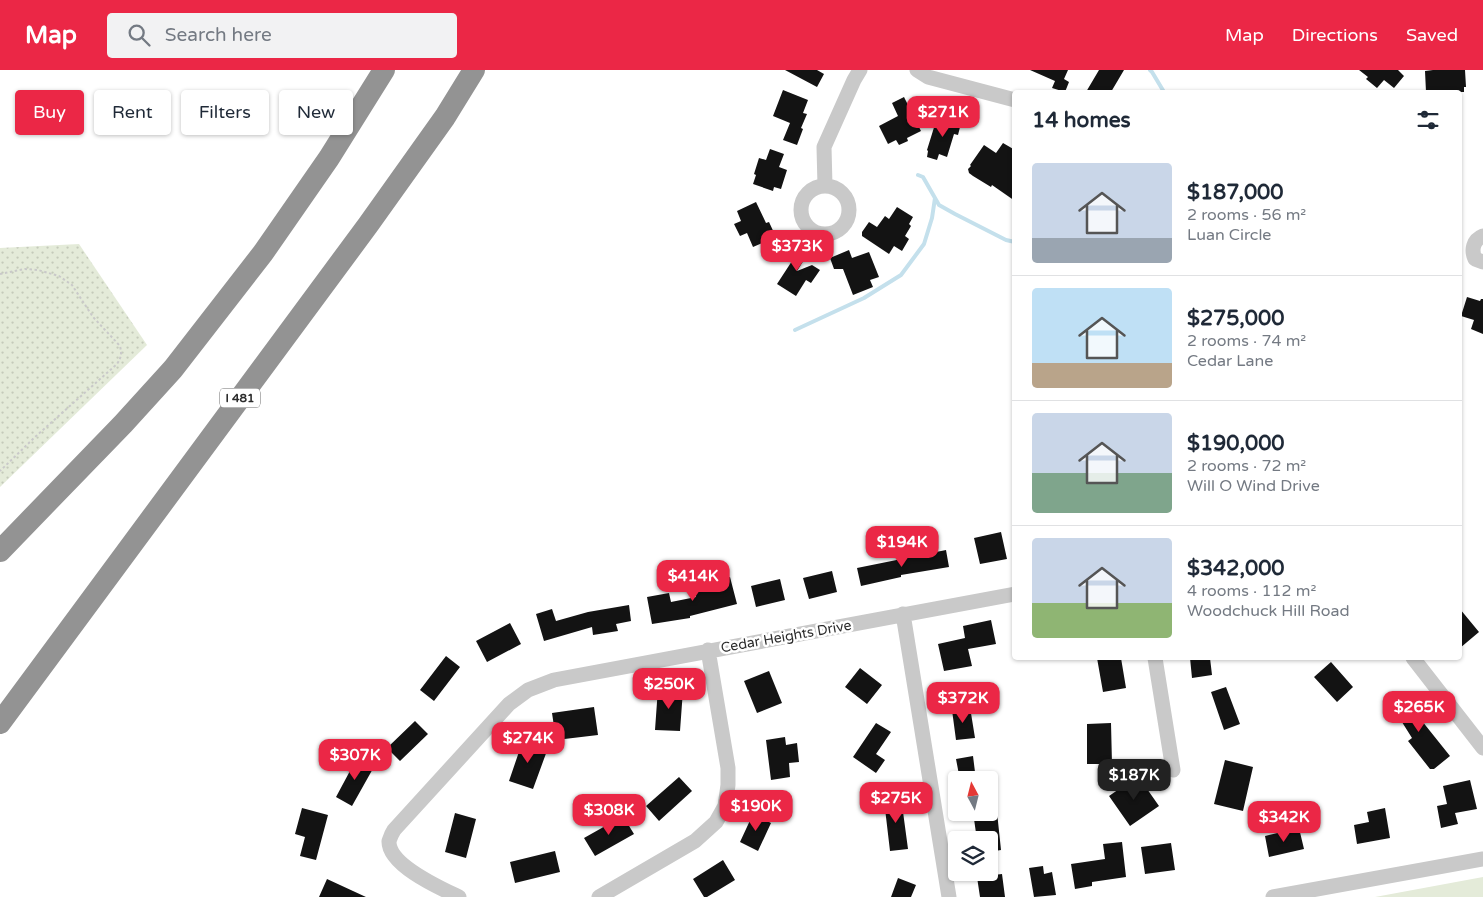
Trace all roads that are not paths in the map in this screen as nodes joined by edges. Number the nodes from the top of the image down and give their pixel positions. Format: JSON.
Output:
{"nodes":[{"id":1,"x":384,"y":70,"type":"edge"},
{"id":2,"x":474,"y":70,"type":"edge"},
{"id":3,"x":860,"y":70,"type":"edge"},
{"id":4,"x":917,"y":70,"type":"edge"},
{"id":5,"x":1012,"y":99,"type":"edge"},
{"id":6,"x":825,"y":186,"type":"dead end"},
{"id":7,"x":1483,"y":236,"type":"edge"},
{"id":8,"x":1483,"y":262,"type":"edge"},
{"id":9,"x":0,"y":550,"type":"edge"},
{"id":10,"x":1012,"y":595,"type":"edge"},
{"id":11,"x":903,"y":614,"type":"junction"},
{"id":12,"x":708,"y":650,"type":"junction"},
{"id":13,"x":1155,"y":660,"type":"edge"},
{"id":14,"x":1415,"y":660,"type":"edge"},
{"id":15,"x":0,"y":723,"type":"edge"},
{"id":16,"x":1483,"y":748,"type":"edge"},
{"id":17,"x":1173,"y":770,"type":"dead end"},
{"id":18,"x":1483,"y":859,"type":"edge"},
{"id":19,"x":459,"y":897,"type":"edge"},
{"id":20,"x":599,"y":897,"type":"edge"},
{"id":21,"x":949,"y":897,"type":"edge"},
{"id":22,"x":1273,"y":897,"type":"edge"}],
"edges":[{"from":1,"to":9,"type":"highway"},
{"from":2,"to":15,"type":"highway","number":"I 481"},
{"from":3,"to":6,"type":"street"},
{"from":4,"to":5,"type":"street"},
{"from":7,"to":8,"type":"street"},
{"from":10,"to":11,"type":"street","name":"Cedar Heights Drive"},
{"from":11,"to":12,"type":"street","name":"Cedar Heights Drive"},
{"from":11,"to":21,"type":"street"},
{"from":12,"to":19,"type":"street","name":"Cedar Heights Drive"},
{"from":12,"to":20,"type":"street"},
{"from":13,"to":17,"type":"street"},
{"from":14,"to":16,"type":"street"},
{"from":18,"to":22,"type":"street"}]}
